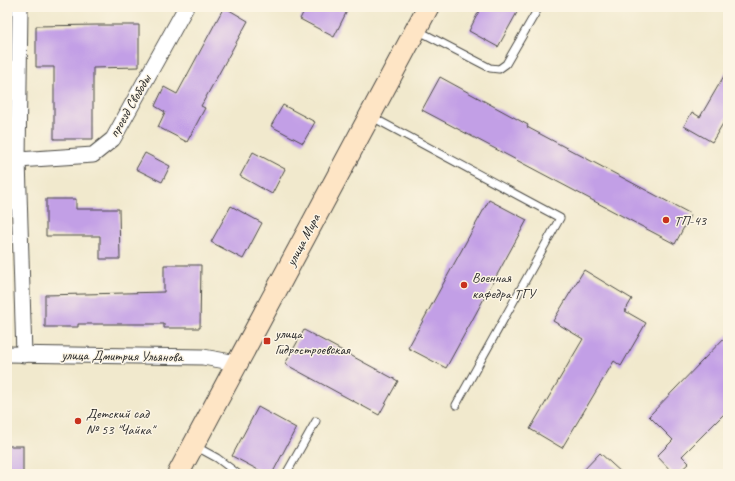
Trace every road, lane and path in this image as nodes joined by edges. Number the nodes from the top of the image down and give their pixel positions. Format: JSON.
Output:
{"nodes":[{"id":1,"x":20,"y":7,"type":"edge"},
{"id":2,"x":186,"y":7,"type":"edge"},
{"id":3,"x":428,"y":7,"type":"edge"},
{"id":4,"x":539,"y":7,"type":"edge"},
{"id":5,"x":416,"y":30,"type":"junction"},
{"id":6,"x":370,"y":116,"type":"junction"},
{"id":7,"x":18,"y":160,"type":"junction"},
{"id":8,"x":7,"y":354,"type":"edge"},
{"id":9,"x":24,"y":355,"type":"junction"},
{"id":10,"x":237,"y":364,"type":"junction"},
{"id":11,"x":456,"y":405,"type":"dead end"},
{"id":12,"x":316,"y":421,"type":"dead end"},
{"id":13,"x":193,"y":445,"type":"junction"},
{"id":14,"x":178,"y":474,"type":"edge"},
{"id":15,"x":238,"y":474,"type":"edge"},
{"id":16,"x":286,"y":474,"type":"edge"}],
"edges":[{"from":1,"to":7,"type":"street"},
{"from":2,"to":7,"type":"street","name":"проезд Свободы"},
{"from":3,"to":5,"type":"main road","name":"улица Мира"},
{"from":4,"to":5,"type":"lane"},
{"from":5,"to":6,"type":"main road","name":"улица Мира"},
{"from":6,"to":10,"type":"main road","name":"улица Мира"},
{"from":6,"to":11,"type":"lane"},
{"from":7,"to":9,"type":"street"},
{"from":8,"to":9,"type":"street","name":"улица Дмитрия Ульянова"},
{"from":9,"to":10,"type":"street","name":"улица Дмитрия Ульянова"},
{"from":10,"to":13,"type":"main road","name":"улица Мира"},
{"from":12,"to":16,"type":"lane"},
{"from":13,"to":14,"type":"main road","name":"улица Мира"},
{"from":13,"to":15,"type":"lane"}]}
